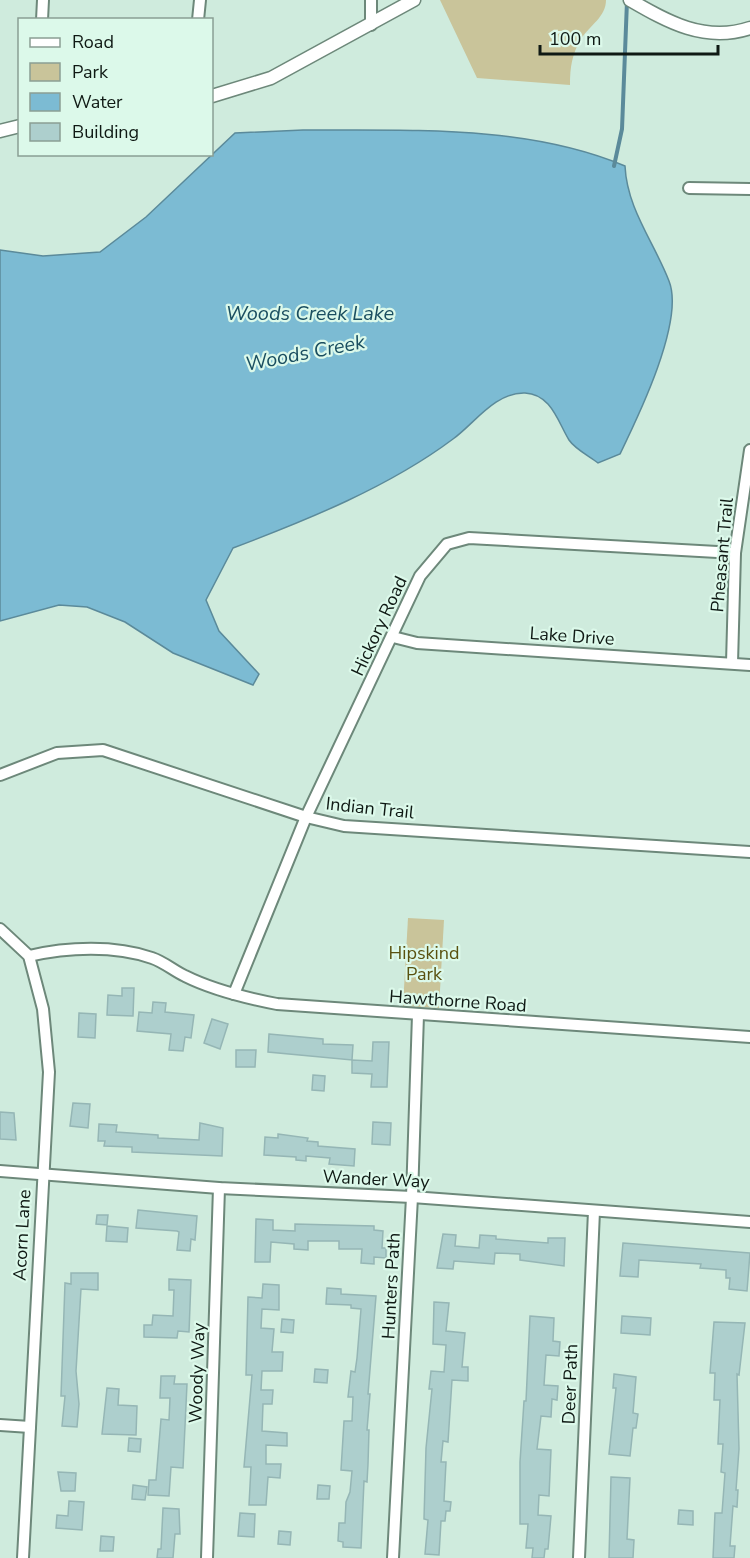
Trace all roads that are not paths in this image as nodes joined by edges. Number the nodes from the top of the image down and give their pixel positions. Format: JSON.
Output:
{"nodes":[{"id":1,"x":43,"y":0,"type":"edge"},
{"id":2,"x":200,"y":0,"type":"edge"},
{"id":3,"x":371,"y":0,"type":"edge"},
{"id":4,"x":414,"y":0,"type":"edge"},
{"id":5,"x":630,"y":0,"type":"edge"},
{"id":6,"x":42,"y":18,"type":"edge"},
{"id":7,"x":198,"y":18,"type":"edge"},
{"id":8,"x":371,"y":25,"type":"junction"},
{"id":9,"x":750,"y":28,"type":"edge"},
{"id":10,"x":213,"y":96,"type":"edge"},
{"id":11,"x":18,"y":126,"type":"edge"},
{"id":12,"x":0,"y":131,"type":"edge"},
{"id":13,"x":689,"y":188,"type":"dead end"},
{"id":14,"x":750,"y":189,"type":"edge"},
{"id":15,"x":750,"y":450,"type":"edge"},
{"id":16,"x":747,"y":487,"type":"edge"},
{"id":17,"x":735,"y":553,"type":"junction"},
{"id":18,"x":393,"y":637,"type":"junction"},
{"id":19,"x":732,"y":663,"type":"junction"},
{"id":20,"x":750,"y":665,"type":"edge"},
{"id":21,"x":0,"y":775,"type":"edge"},
{"id":22,"x":306,"y":817,"type":"junction"},
{"id":23,"x":750,"y":852,"type":"edge"},
{"id":24,"x":0,"y":928,"type":"edge"},
{"id":25,"x":29,"y":956,"type":"junction"},
{"id":26,"x":234,"y":994,"type":"junction"},
{"id":27,"x":418,"y":1016,"type":"junction"},
{"id":28,"x":750,"y":1037,"type":"edge"},
{"id":29,"x":0,"y":1171,"type":"edge"},
{"id":30,"x":42,"y":1174,"type":"junction"},
{"id":31,"x":219,"y":1188,"type":"junction"},
{"id":32,"x":412,"y":1197,"type":"junction"},
{"id":33,"x":594,"y":1211,"type":"junction"},
{"id":34,"x":750,"y":1222,"type":"edge"},
{"id":35,"x":0,"y":1425,"type":"edge"},
{"id":36,"x":30,"y":1426,"type":"junction"},
{"id":37,"x":23,"y":1558,"type":"edge"},
{"id":38,"x":207,"y":1558,"type":"edge"},
{"id":39,"x":393,"y":1558,"type":"edge"},
{"id":40,"x":579,"y":1558,"type":"edge"}],
"edges":[{"from":1,"to":6,"type":"street"},
{"from":2,"to":7,"type":"street"},
{"from":3,"to":8,"type":"street"},
{"from":4,"to":8,"type":"street"},
{"from":5,"to":9,"type":"street"},
{"from":8,"to":10,"type":"street"},
{"from":11,"to":12,"type":"street"},
{"from":13,"to":14,"type":"street"},
{"from":15,"to":16,"type":"street","name":"Pheasant Trail"},
{"from":16,"to":17,"type":"street","name":"Pheasant Trail"},
{"from":17,"to":18,"type":"street","name":"Hickory Road"},
{"from":17,"to":19,"type":"street","name":"Pheasant Trail"},
{"from":18,"to":19,"type":"street","name":"Lake Drive"},
{"from":18,"to":22,"type":"street","name":"Hickory Road"},
{"from":19,"to":20,"type":"street","name":"Lake Drive"},
{"from":21,"to":22,"type":"street","name":"Indian Trail"},
{"from":22,"to":23,"type":"street","name":"Indian Trail"},
{"from":22,"to":26,"type":"street","name":"Hickory Road"},
{"from":24,"to":25,"type":"street"},
{"from":25,"to":26,"type":"street","name":"Hawthorne Road"},
{"from":25,"to":30,"type":"street","name":"Acorn Lane"},
{"from":26,"to":27,"type":"street","name":"Hawthorne Road"},
{"from":27,"to":28,"type":"street","name":"Hawthorne Road"},
{"from":27,"to":32,"type":"street","name":"Hunters Path"},
{"from":29,"to":30,"type":"street","name":"Wander Way"},
{"from":30,"to":31,"type":"street","name":"Wander Way"},
{"from":30,"to":36,"type":"street","name":"Acorn Lane"},
{"from":31,"to":32,"type":"street","name":"Wander Way"},
{"from":31,"to":38,"type":"street","name":"Woody Way"},
{"from":32,"to":33,"type":"street","name":"Wander Way"},
{"from":32,"to":39,"type":"street","name":"Hunters Path"},
{"from":33,"to":34,"type":"street","name":"Wander Way"},
{"from":33,"to":40,"type":"street","name":"Deer Path"},
{"from":35,"to":36,"type":"street"},
{"from":36,"to":37,"type":"street","name":"Acorn Lane"}]}
